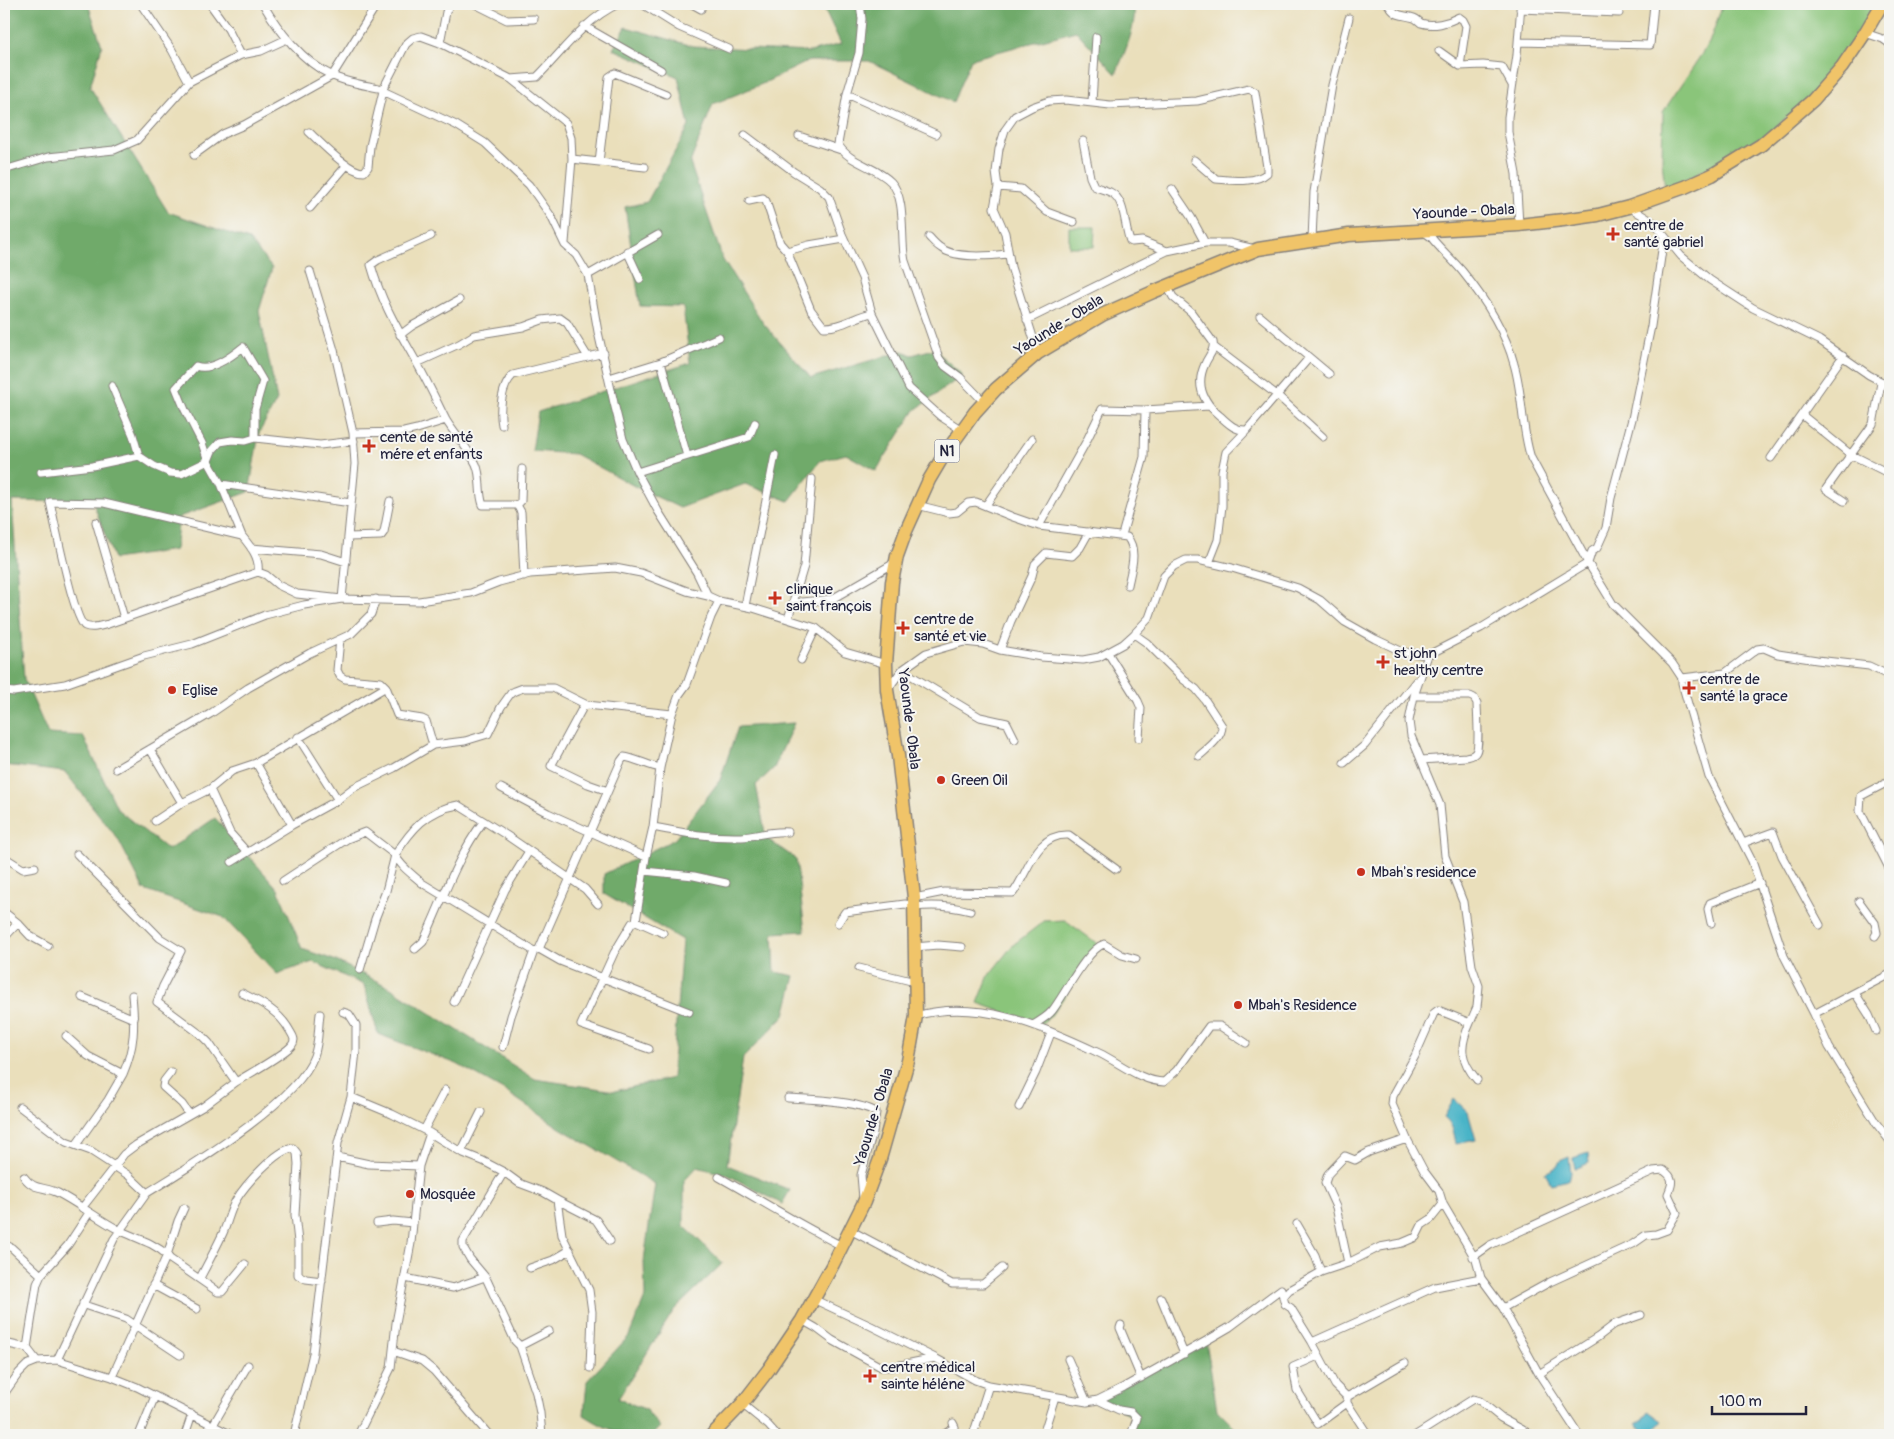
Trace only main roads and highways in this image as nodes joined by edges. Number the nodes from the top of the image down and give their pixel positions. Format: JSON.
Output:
{"nodes":[{"id":1,"x":1882,"y":4,"type":"edge"},
{"id":2,"x":712,"y":1435,"type":"edge"}],
"edges":[{"from":1,"to":2,"type":"highway","name":"Yaounde - Obala","number":"N1"}]}
